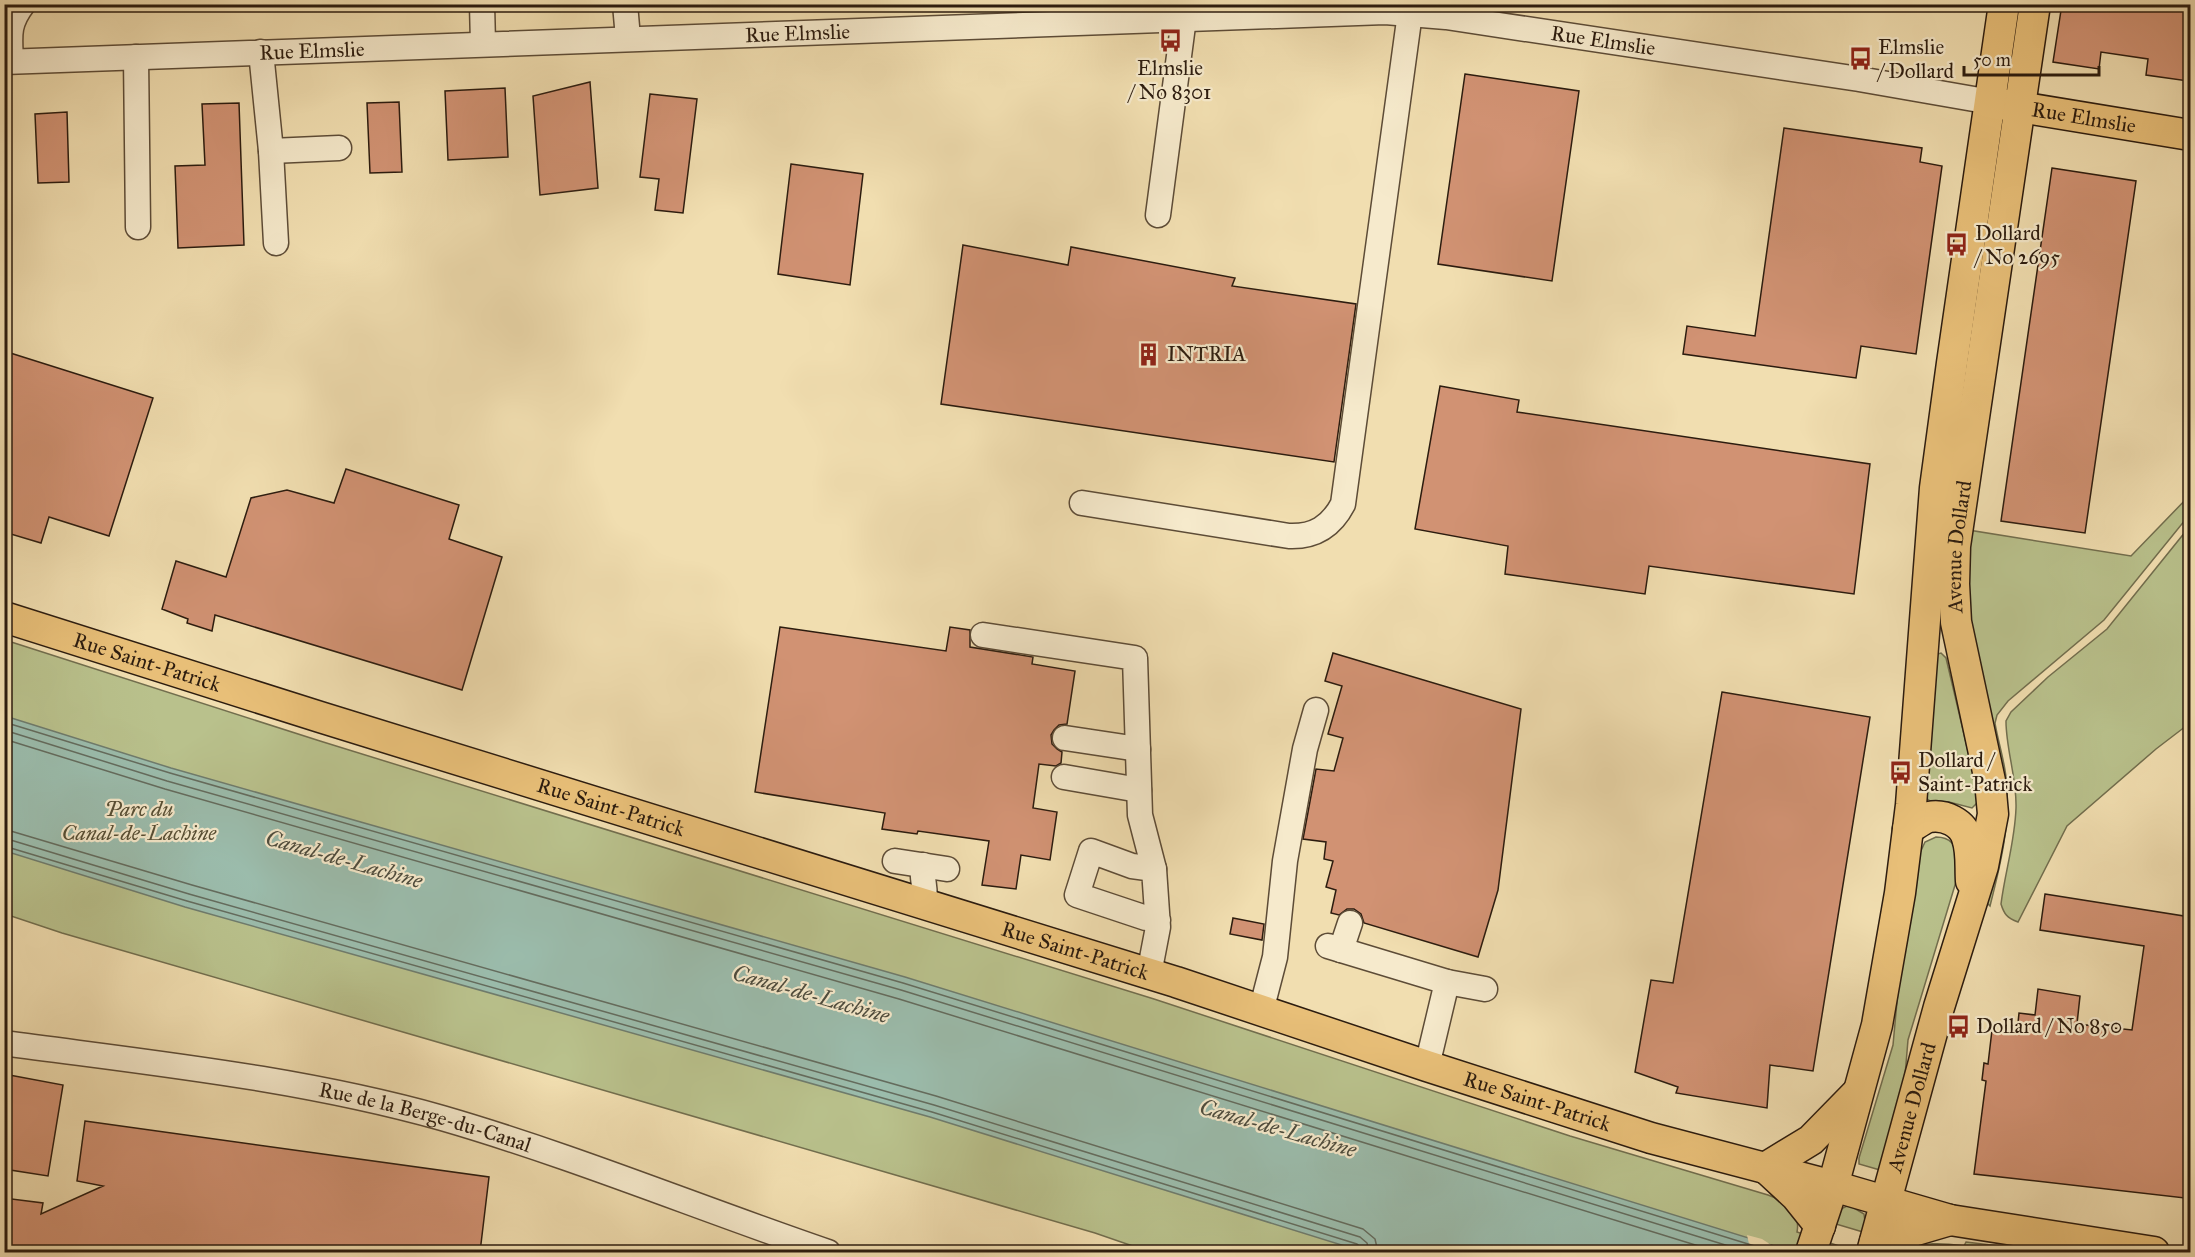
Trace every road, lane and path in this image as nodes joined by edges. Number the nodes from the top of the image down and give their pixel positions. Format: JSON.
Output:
{"nodes":[{"id":1,"x":23,"y":4,"type":"edge"},
{"id":2,"x":482,"y":4,"type":"edge"},
{"id":3,"x":625,"y":4,"type":"edge"},
{"id":4,"x":2004,"y":4,"type":"edge"},
{"id":5,"x":2035,"y":4,"type":"edge"},
{"id":6,"x":1410,"y":13,"type":"junction"},
{"id":7,"x":1184,"y":18,"type":"junction"},
{"id":8,"x":628,"y":38,"type":"junction"},
{"id":9,"x":483,"y":44,"type":"junction"},
{"id":10,"x":261,"y":52,"type":"junction"},
{"id":11,"x":136,"y":57,"type":"junction"},
{"id":12,"x":8,"y":62,"type":"edge"},
{"id":13,"x":1991,"y":102,"type":"junction"},
{"id":14,"x":2020,"y":107,"type":"junction"},
{"id":15,"x":2190,"y":135,"type":"edge"},
{"id":16,"x":339,"y":148,"type":"dead end"},
{"id":17,"x":271,"y":151,"type":"junction"},
{"id":18,"x":1158,"y":214,"type":"dead end"},
{"id":19,"x":138,"y":226,"type":"dead end"},
{"id":20,"x":276,"y":243,"type":"dead end"},
{"id":21,"x":1082,"y":503,"type":"dead end"},
{"id":22,"x":4,"y":617,"type":"edge"},
{"id":23,"x":983,"y":635,"type":"dead end"},
{"id":24,"x":1316,"y":710,"type":"dead end"},
{"id":25,"x":1065,"y":738,"type":"dead end"},
{"id":26,"x":1138,"y":749,"type":"junction"},
{"id":27,"x":1064,"y":777,"type":"dead end"},
{"id":28,"x":1139,"y":790,"type":"junction"},
{"id":29,"x":1908,"y":829,"type":"junction"},
{"id":30,"x":895,"y":861,"type":"dead end"},
{"id":31,"x":923,"y":865,"type":"junction"},
{"id":32,"x":947,"y":869,"type":"dead end"},
{"id":33,"x":1154,"y":869,"type":"junction"},
{"id":34,"x":1972,"y":902,"type":"junction"},
{"id":35,"x":924,"y":904,"type":"junction"},
{"id":36,"x":1158,"y":920,"type":"junction"},
{"id":37,"x":1350,"y":923,"type":"dead end"},
{"id":38,"x":1149,"y":974,"type":"junction"},
{"id":39,"x":1447,"y":982,"type":"junction"},
{"id":40,"x":1485,"y":989,"type":"dead end"},
{"id":41,"x":1262,"y":1011,"type":"junction"},
{"id":42,"x":4,"y":1043,"type":"edge"},
{"id":43,"x":1427,"y":1066,"type":"junction"},
{"id":44,"x":1860,"y":1089,"type":"junction"},
{"id":45,"x":1765,"y":1168,"type":"junction"},
{"id":46,"x":1833,"y":1186,"type":"junction"},
{"id":47,"x":1887,"y":1201,"type":"junction"},
{"id":48,"x":1950,"y":1220,"type":"junction"},
{"id":49,"x":1816,"y":1239,"type":"edge"},
{"id":50,"x":790,"y":1246,"type":"edge"},
{"id":51,"x":1874,"y":1247,"type":"edge"},
{"id":52,"x":828,"y":1252,"type":"edge"},
{"id":53,"x":2154,"y":1252,"type":"edge"}],
"edges":[{"from":1,"to":12,"type":"street"},
{"from":2,"to":9,"type":"street"},
{"from":3,"to":8,"type":"street"},
{"from":4,"to":13,"type":"main road","name":"Avenue Dollard"},
{"from":5,"to":14,"type":"main road","name":"Avenue Dollard"},
{"from":6,"to":7,"type":"street","name":"Rue Elmslie"},
{"from":6,"to":13,"type":"street","name":"Rue Elmslie"},
{"from":6,"to":21,"type":"street"},
{"from":7,"to":8,"type":"street","name":"Rue Elmslie"},
{"from":7,"to":18,"type":"street"},
{"from":8,"to":9,"type":"street","name":"Rue Elmslie"},
{"from":9,"to":10,"type":"street","name":"Rue Elmslie"},
{"from":10,"to":11,"type":"street","name":"Rue Elmslie"},
{"from":10,"to":17,"type":"street"},
{"from":11,"to":12,"type":"street","name":"Rue Elmslie"},
{"from":11,"to":19,"type":"street"},
{"from":13,"to":14,"type":"main road","name":"Rue Elmslie"},
{"from":13,"to":29,"type":"main road","name":"Avenue Dollard"},
{"from":14,"to":15,"type":"main road","name":"Rue Elmslie"},
{"from":14,"to":34,"type":"main road","name":"Avenue Dollard"},
{"from":16,"to":17,"type":"street"},
{"from":17,"to":20,"type":"street"},
{"from":22,"to":35,"type":"main road","name":"Rue Saint-Patrick"},
{"from":23,"to":26,"type":"street"},
{"from":24,"to":41,"type":"street"},
{"from":25,"to":26,"type":"street"},
{"from":26,"to":28,"type":"street"},
{"from":27,"to":28,"type":"street"},
{"from":28,"to":33,"type":"street"},
{"from":29,"to":34,"type":"main road"},
{"from":29,"to":44,"type":"main road","name":"Avenue Dollard"},
{"from":30,"to":31,"type":"street"},
{"from":31,"to":32,"type":"street"},
{"from":31,"to":35,"type":"street"},
{"from":33,"to":36,"type":"street"},
{"from":33,"to":36,"type":"street"},
{"from":34,"to":47,"type":"main road","name":"Avenue Dollard"},
{"from":35,"to":38,"type":"main road","name":"Rue Saint-Patrick"},
{"from":36,"to":38,"type":"street"},
{"from":37,"to":39,"type":"street"},
{"from":38,"to":41,"type":"main road","name":"Rue Saint-Patrick"},
{"from":39,"to":40,"type":"street"},
{"from":39,"to":43,"type":"street"},
{"from":41,"to":43,"type":"main road","name":"Rue Saint-Patrick"},
{"from":42,"to":50,"type":"street","name":"Rue de la Berge-du-Canal"},
{"from":43,"to":45,"type":"main road","name":"Rue Saint-Patrick"},
{"from":44,"to":45,"type":"main road"},
{"from":44,"to":46,"type":"main road","name":"Avenue Dollard"},
{"from":45,"to":46,"type":"main road","name":"Rue Saint-Patrick"},
{"from":45,"to":49,"type":"main road"},
{"from":46,"to":47,"type":"main road","name":"Rue Saint-Patrick"},
{"from":46,"to":49,"type":"main road","name":"Avenue Dollard"},
{"from":47,"to":48,"type":"main road","name":"Rue Saint-Patrick"},
{"from":47,"to":51,"type":"main road","name":"Avenue Dollard"},
{"from":48,"to":51,"type":"main road"},
{"from":48,"to":53,"type":"main road","name":"Rue Saint-Patrick"},
{"from":50,"to":52,"type":"street","name":"Rue de la Berge-du-Canal"}]}
